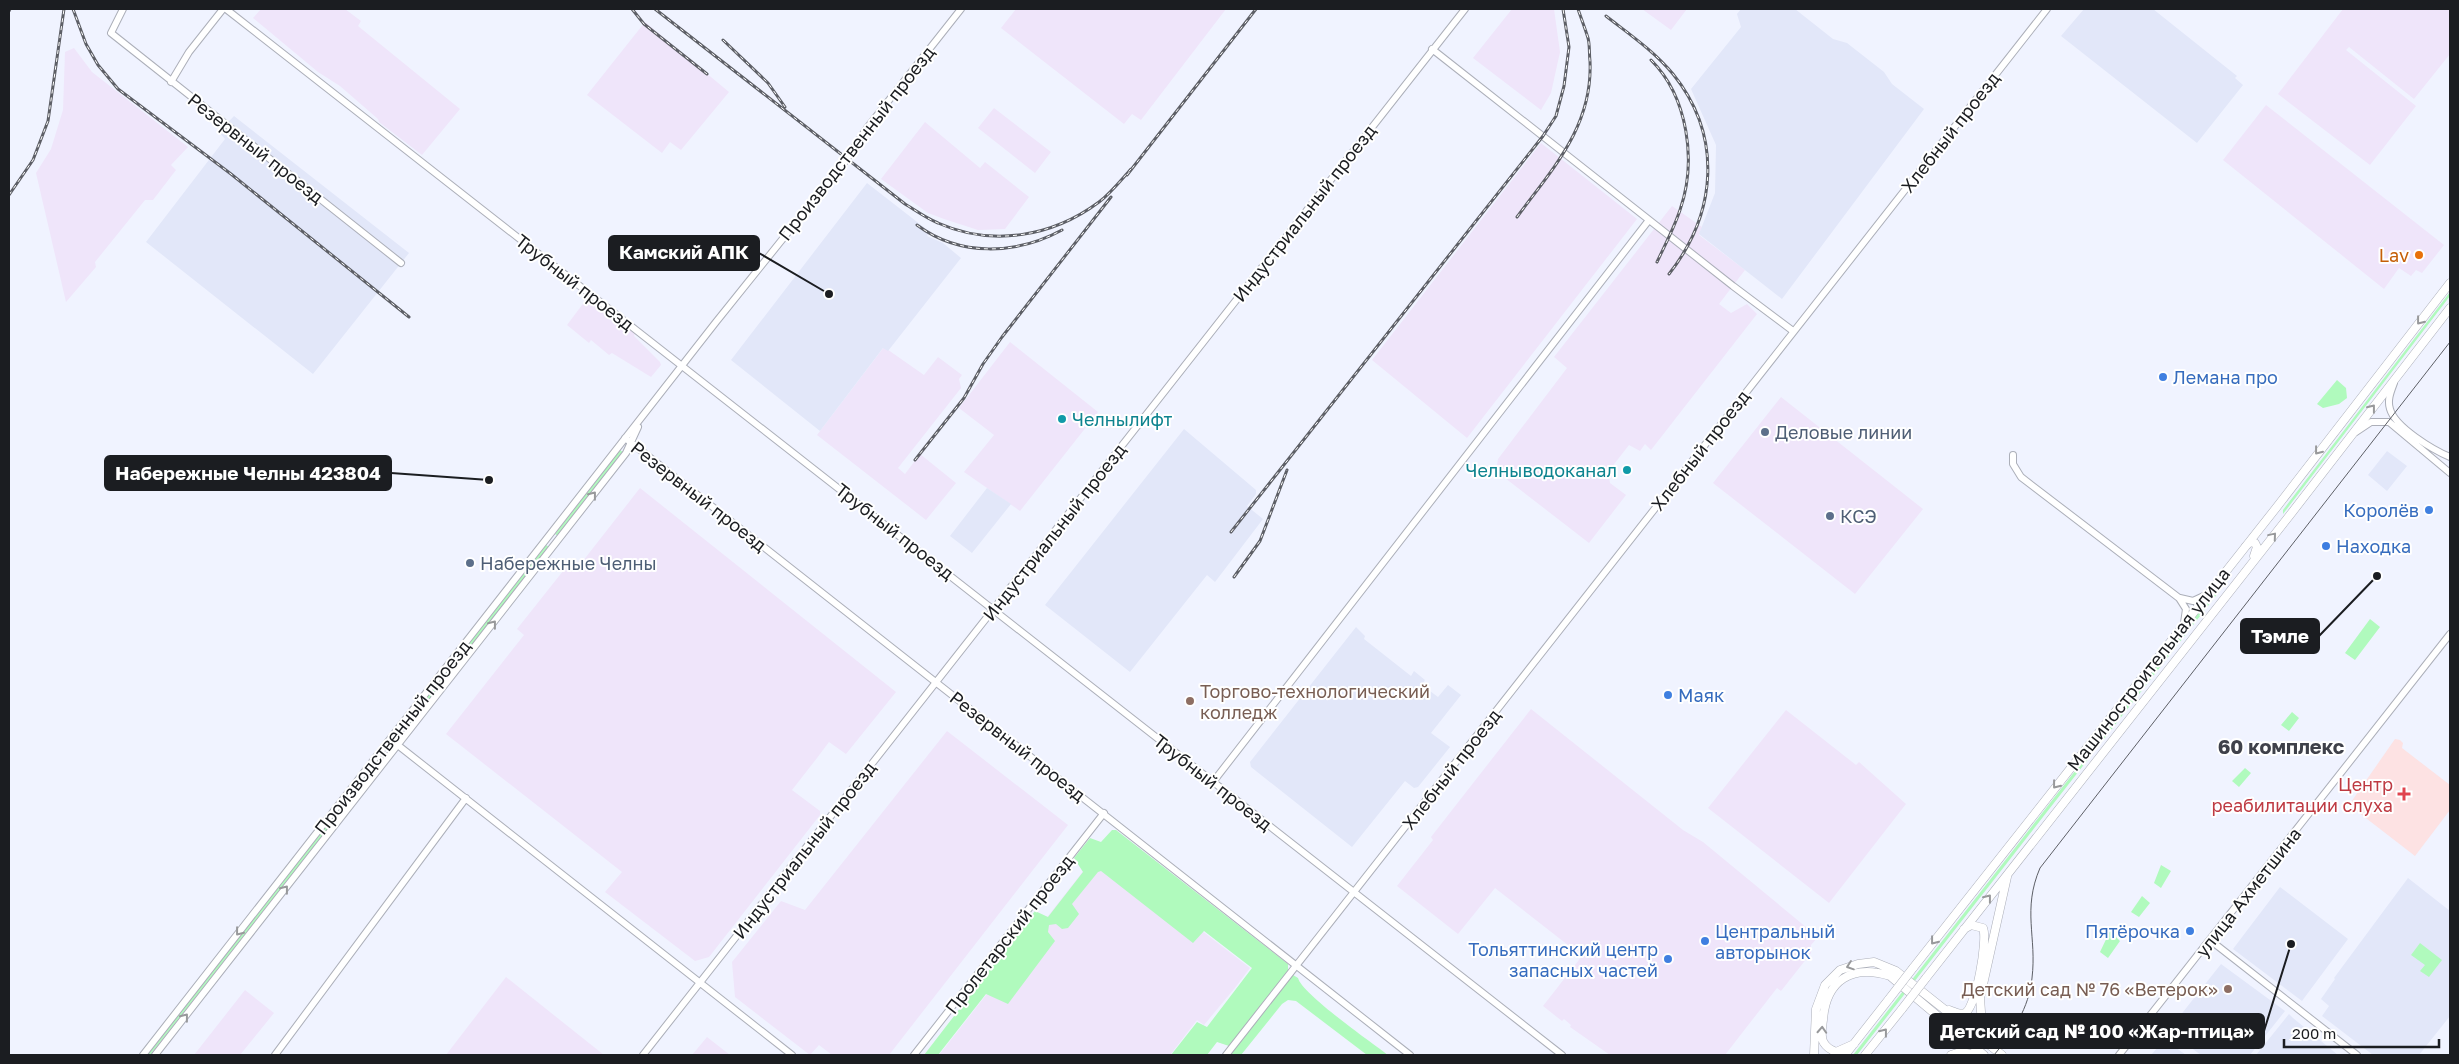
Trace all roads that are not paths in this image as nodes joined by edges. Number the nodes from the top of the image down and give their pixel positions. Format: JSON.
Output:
{"nodes":[{"id":1,"x":123,"y":9,"type":"edge"},
{"id":2,"x":225,"y":9,"type":"edge"},
{"id":3,"x":961,"y":9,"type":"edge"},
{"id":4,"x":1465,"y":9,"type":"edge"},
{"id":5,"x":2047,"y":9,"type":"edge"},
{"id":6,"x":1432,"y":49,"type":"junction"},
{"id":7,"x":171,"y":82,"type":"junction"},
{"id":8,"x":1649,"y":220,"type":"junction"},
{"id":9,"x":401,"y":262,"type":"dead end"},
{"id":10,"x":2450,"y":282,"type":"edge"},
{"id":11,"x":2450,"y":308,"type":"edge"},
{"id":12,"x":1793,"y":331,"type":"junction"},
{"id":13,"x":682,"y":366,"type":"junction"},
{"id":14,"x":2396,"y":377,"type":"junction"},
{"id":15,"x":2393,"y":421,"type":"junction"},
{"id":16,"x":2350,"y":435,"type":"junction"},
{"id":17,"x":628,"y":441,"type":"junction"},
{"id":18,"x":2013,"y":455,"type":"dead end"},
{"id":19,"x":2450,"y":456,"type":"edge"},
{"id":20,"x":2450,"y":473,"type":"edge"},
{"id":21,"x":2276,"y":508,"type":"junction"},
{"id":22,"x":2290,"y":515,"type":"junction"},
{"id":23,"x":548,"y":537,"type":"junction"},
{"id":24,"x":556,"y":543,"type":"junction"},
{"id":25,"x":2239,"y":552,"type":"junction"},
{"id":26,"x":2252,"y":561,"type":"junction"},
{"id":27,"x":2207,"y":595,"type":"junction"},
{"id":28,"x":2179,"y":598,"type":"junction"},
{"id":29,"x":993,"y":609,"type":"junction"},
{"id":30,"x":2184,"y":623,"type":"junction"},
{"id":31,"x":2450,"y":634,"type":"edge"},
{"id":32,"x":936,"y":681,"type":"junction"},
{"id":33,"x":390,"y":739,"type":"junction"},
{"id":34,"x":398,"y":746,"type":"junction"},
{"id":35,"x":1213,"y":782,"type":"junction"},
{"id":36,"x":466,"y":798,"type":"junction"},
{"id":37,"x":1104,"y":813,"type":"junction"},
{"id":38,"x":2008,"y":873,"type":"junction"},
{"id":39,"x":1354,"y":892,"type":"junction"},
{"id":40,"x":1964,"y":929,"type":"junction"},
{"id":41,"x":2210,"y":940,"type":"junction"},
{"id":42,"x":1296,"y":966,"type":"junction"},
{"id":43,"x":700,"y":983,"type":"junction"},
{"id":44,"x":1943,"y":1008,"type":"junction"},
{"id":45,"x":1854,"y":1044,"type":"junction"},
{"id":46,"x":142,"y":1055,"type":"edge"},
{"id":47,"x":155,"y":1055,"type":"edge"},
{"id":48,"x":275,"y":1055,"type":"edge"},
{"id":49,"x":643,"y":1055,"type":"edge"},
{"id":50,"x":792,"y":1055,"type":"edge"},
{"id":51,"x":914,"y":1055,"type":"edge"},
{"id":52,"x":1226,"y":1055,"type":"edge"},
{"id":53,"x":1410,"y":1055,"type":"edge"},
{"id":54,"x":1562,"y":1055,"type":"edge"},
{"id":55,"x":1814,"y":1055,"type":"edge"},
{"id":56,"x":1845,"y":1055,"type":"edge"},
{"id":57,"x":1865,"y":1055,"type":"edge"},
{"id":58,"x":1950,"y":1055,"type":"edge"},
{"id":59,"x":1979,"y":1055,"type":"edge"},
{"id":60,"x":1984,"y":1055,"type":"edge"},
{"id":61,"x":2002,"y":1055,"type":"edge"},
{"id":62,"x":2119,"y":1055,"type":"edge"},
{"id":63,"x":2357,"y":1055,"type":"edge"}],
"edges":[{"from":1,"to":7,"type":"street","name":"Резервный проезд"},
{"from":2,"to":7,"type":"street"},
{"from":2,"to":13,"type":"street","name":"Трубный проезд"},
{"from":3,"to":13,"type":"street","name":"Производственный проезд"},
{"from":4,"to":6,"type":"street","name":"Индустриальный проезд"},
{"from":5,"to":12,"type":"street","name":"Хлебный проезд"},
{"from":6,"to":8,"type":"street"},
{"from":6,"to":29,"type":"street","name":"Индустриальный проезд"},
{"from":7,"to":9,"type":"street","name":"Резервный проезд"},
{"from":8,"to":12,"type":"street"},
{"from":8,"to":35,"type":"street"},
{"from":10,"to":21,"type":"main road","name":"Машиностроительная улица","one_way":true},
{"from":11,"to":14,"type":"main road","name":"Машиностроительная улица"},
{"from":12,"to":39,"type":"street","name":"Хлебный проезд"},
{"from":13,"to":17,"type":"street","name":"Производственный проезд"},
{"from":13,"to":29,"type":"street","name":"Трубный проезд"},
{"from":14,"to":15,"type":"street"},
{"from":16,"to":14,"type":"main road","name":"Машиностроительная улица","one_way":true},
{"from":15,"to":16,"type":"street"},
{"from":15,"to":19,"type":"street"},
{"from":15,"to":20,"type":"street"},
{"from":16,"to":22,"type":"main road","name":"Машиностроительная улица"},
{"from":17,"to":23,"type":"street","name":"Производственный проезд"},
{"from":24,"to":17,"type":"street","name":"Производственный проезд","one_way":true},
{"from":17,"to":32,"type":"street","name":"Резервный проезд"},
{"from":18,"to":28,"type":"street"},
{"from":21,"to":22,"type":"main road"},
{"from":21,"to":25,"type":"main road","name":"Машиностроительная улица"},
{"from":26,"to":22,"type":"main road","name":"Машиностроительная улица","one_way":true},
{"from":23,"to":24,"type":"street"},
{"from":23,"to":33,"type":"street","name":"Производственный проезд"},
{"from":34,"to":24,"type":"street","name":"Производственный проезд","one_way":true},
{"from":25,"to":26,"type":"main road"},
{"from":25,"to":27,"type":"main road","name":"Машиностроительная улица"},
{"from":26,"to":38,"type":"main road","name":"Машиностроительная улица"},
{"from":27,"to":28,"type":"street"},
{"from":27,"to":30,"type":"main road","name":"Машиностроительная улица"},
{"from":28,"to":30,"type":"street"},
{"from":29,"to":32,"type":"street","name":"Индустриальный проезд"},
{"from":29,"to":35,"type":"street","name":"Трубный проезд"},
{"from":30,"to":45,"type":"main road","name":"Машиностроительная улица","one_way":true,"bridge":true},
{"from":31,"to":41,"type":"street","name":"улица Ахметшина"},
{"from":32,"to":37,"type":"street","name":"Резервный проезд"},
{"from":32,"to":43,"type":"street","name":"Индустриальный проезд"},
{"from":33,"to":34,"type":"street"},
{"from":33,"to":46,"type":"street","name":"Производственный проезд","one_way":true},
{"from":34,"to":36,"type":"street"},
{"from":47,"to":34,"type":"street","name":"Производственный проезд","one_way":true},
{"from":35,"to":39,"type":"street","name":"Трубный проезд"},
{"from":36,"to":43,"type":"street"},
{"from":36,"to":48,"type":"street"},
{"from":37,"to":42,"type":"street","name":"Резервный проезд"},
{"from":37,"to":51,"type":"street","name":"Пролетарский проезд"},
{"from":40,"to":38,"type":"main road","name":"Машиностроительная улица","one_way":true},
{"from":38,"to":61,"type":"main road"},
{"from":39,"to":42,"type":"street","name":"Хлебный проезд"},
{"from":39,"to":54,"type":"street","name":"Трубный проезд"},
{"from":40,"to":44,"type":"main road"},
{"from":57,"to":40,"type":"main road","name":"Машиностроительная улица","one_way":true,"bridge":true},
{"from":41,"to":62,"type":"street","name":"улица Ахметшина"},
{"from":41,"to":63,"type":"street"},
{"from":42,"to":52,"type":"street","name":"Хлебный проезд"},
{"from":42,"to":53,"type":"street","name":"Резервный проезд"},
{"from":43,"to":49,"type":"street","name":"Индустриальный проезд"},
{"from":43,"to":50,"type":"street"},
{"from":44,"to":55,"type":"main road","one_way":true},
{"from":44,"to":61,"type":"main road"},
{"from":45,"to":56,"type":"main road","name":"Машиностроительная улица"},
{"from":45,"to":60,"type":"main road","one_way":true},
{"from":58,"to":59,"type":"main road"}]}
